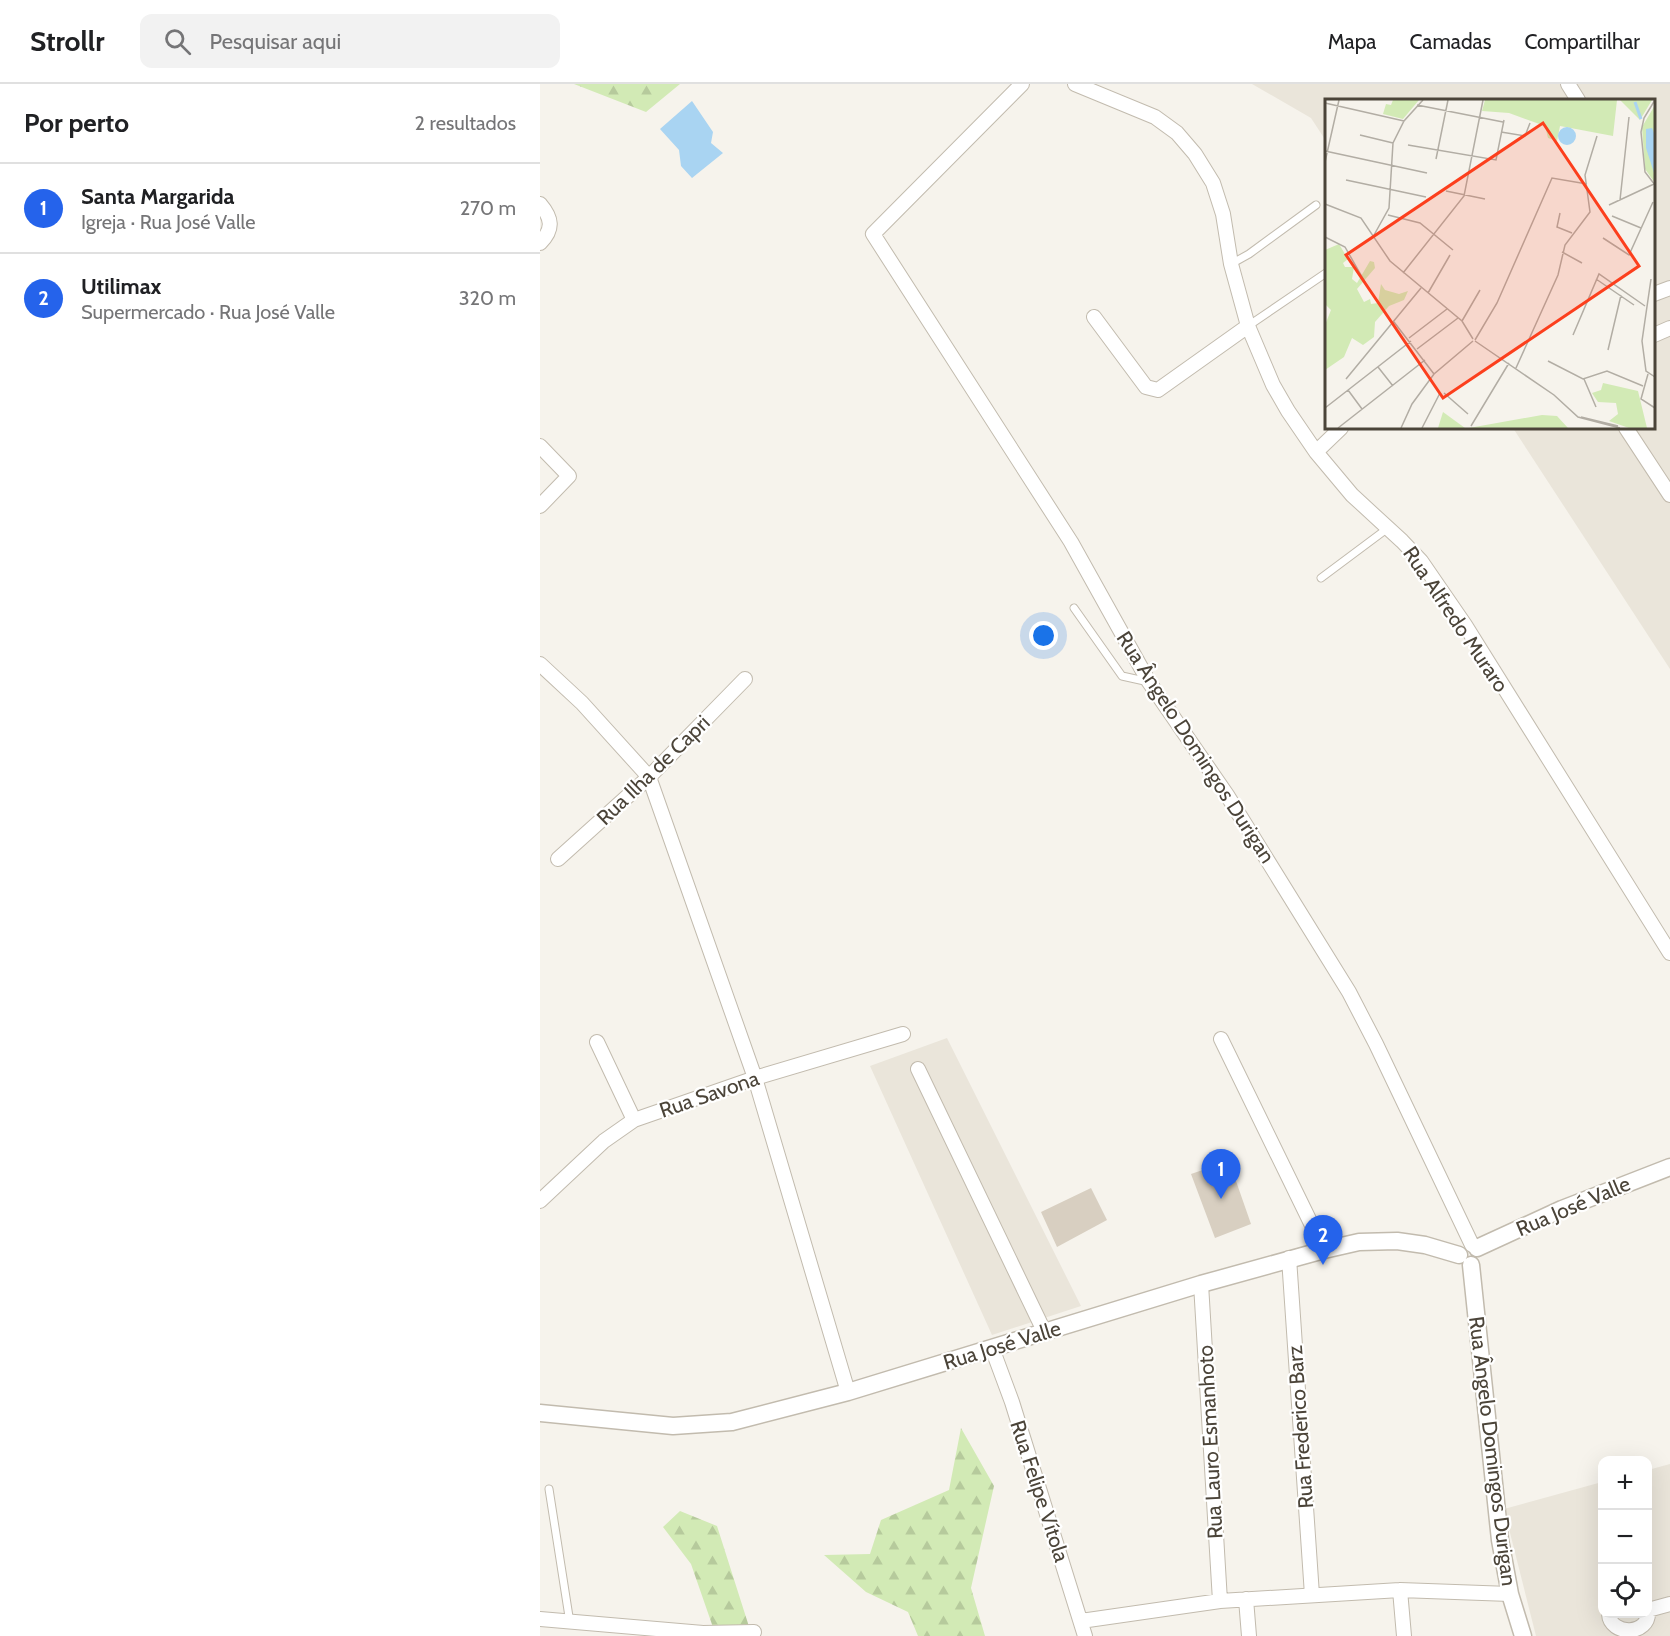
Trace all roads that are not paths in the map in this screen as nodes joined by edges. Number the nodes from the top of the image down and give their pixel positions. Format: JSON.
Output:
{"nodes":[{"id":1,"x":1022,"y":84,"type":"edge"},
{"id":2,"x":1075,"y":84,"type":"edge"},
{"id":3,"x":1568,"y":84,"type":"edge"},
{"id":4,"x":1577,"y":99,"type":"edge"},
{"id":5,"x":540,"y":204,"type":"edge"},
{"id":6,"x":1317,"y":205,"type":"dead end"},
{"id":7,"x":540,"y":243,"type":"edge"},
{"id":8,"x":1231,"y":264,"type":"junction"},
{"id":9,"x":1325,"y":274,"type":"edge"},
{"id":10,"x":1670,"y":288,"type":"edge"},
{"id":11,"x":1655,"y":293,"type":"edge"},
{"id":12,"x":1094,"y":317,"type":"dead end"},
{"id":13,"x":1248,"y":326,"type":"junction"},
{"id":14,"x":1670,"y":328,"type":"edge"},
{"id":15,"x":1655,"y":334,"type":"edge"},
{"id":16,"x":1340,"y":429,"type":"edge"},
{"id":17,"x":1627,"y":429,"type":"edge"},
{"id":18,"x":540,"y":446,"type":"edge"},
{"id":19,"x":1316,"y":452,"type":"junction"},
{"id":20,"x":1670,"y":495,"type":"edge"},
{"id":21,"x":540,"y":506,"type":"edge"},
{"id":22,"x":1388,"y":528,"type":"junction"},
{"id":23,"x":1322,"y":578,"type":"dead end"},
{"id":24,"x":1074,"y":608,"type":"dead end"},
{"id":25,"x":540,"y":664,"type":"edge"},
{"id":26,"x":746,"y":679,"type":"dead end"},
{"id":27,"x":1149,"y":682,"type":"junction"},
{"id":28,"x":649,"y":777,"type":"junction"},
{"id":29,"x":558,"y":860,"type":"dead end"},
{"id":30,"x":1670,"y":953,"type":"edge"},
{"id":31,"x":903,"y":1034,"type":"dead end"},
{"id":32,"x":1221,"y":1039,"type":"dead end"},
{"id":33,"x":597,"y":1042,"type":"dead end"},
{"id":34,"x":918,"y":1069,"type":"dead end"},
{"id":35,"x":755,"y":1078,"type":"junction"},
{"id":36,"x":634,"y":1120,"type":"junction"},
{"id":37,"x":1670,"y":1167,"type":"edge"},
{"id":38,"x":540,"y":1201,"type":"edge"},
{"id":39,"x":1324,"y":1250,"type":"junction"},
{"id":40,"x":1470,"y":1253,"type":"junction"},
{"id":41,"x":1289,"y":1258,"type":"junction"},
{"id":42,"x":1201,"y":1284,"type":"junction"},
{"id":43,"x":1044,"y":1331,"type":"junction"},
{"id":44,"x":992,"y":1348,"type":"junction"},
{"id":45,"x":848,"y":1392,"type":"junction"},
{"id":46,"x":540,"y":1413,"type":"edge"},
{"id":47,"x":549,"y":1489,"type":"dead end"},
{"id":48,"x":1400,"y":1590,"type":"junction"},
{"id":49,"x":1510,"y":1594,"type":"junction"},
{"id":50,"x":1312,"y":1595,"type":"junction"},
{"id":51,"x":1246,"y":1599,"type":"junction"},
{"id":52,"x":1220,"y":1601,"type":"junction"},
{"id":53,"x":1670,"y":1604,"type":"edge"},
{"id":54,"x":1652,"y":1609,"type":"edge"},
{"id":55,"x":1609,"y":1618,"type":"edge"},
{"id":56,"x":1646,"y":1618,"type":"edge"},
{"id":57,"x":540,"y":1620,"type":"edge"},
{"id":58,"x":1081,"y":1621,"type":"junction"},
{"id":59,"x":570,"y":1623,"type":"junction"},
{"id":60,"x":754,"y":1632,"type":"dead end"},
{"id":61,"x":1632,"y":1635,"type":"edge"},
{"id":62,"x":1085,"y":1636,"type":"edge"},
{"id":63,"x":1249,"y":1636,"type":"edge"},
{"id":64,"x":1404,"y":1636,"type":"edge"},
{"id":65,"x":1523,"y":1636,"type":"edge"}],
"edges":[{"from":1,"to":27,"type":"street","name":"Rua Ângelo Domingos Durigan"},
{"from":2,"to":8,"type":"street","name":"Rua Alfredo Muraro"},
{"from":3,"to":4,"type":"street"},
{"from":5,"to":7,"type":"street"},
{"from":6,"to":8,"type":"lane"},
{"from":8,"to":13,"type":"street","name":"Rua Alfredo Muraro"},
{"from":9,"to":13,"type":"lane"},
{"from":10,"to":11,"type":"street"},
{"from":12,"to":13,"type":"street"},
{"from":13,"to":19,"type":"street","name":"Rua Alfredo Muraro"},
{"from":14,"to":15,"type":"street"},
{"from":16,"to":19,"type":"street"},
{"from":17,"to":20,"type":"street"},
{"from":18,"to":21,"type":"street"},
{"from":19,"to":22,"type":"street","name":"Rua Alfredo Muraro"},
{"from":22,"to":23,"type":"lane"},
{"from":22,"to":30,"type":"street","name":"Rua Alfredo Muraro"},
{"from":24,"to":27,"type":"lane"},
{"from":25,"to":28,"type":"street"},
{"from":26,"to":28,"type":"street","name":"Rua Ilha de Capri"},
{"from":27,"to":40,"type":"street","name":"Rua Ângelo Domingos Durigan"},
{"from":28,"to":29,"type":"street","name":"Rua Ilha de Capri"},
{"from":28,"to":35,"type":"street"},
{"from":31,"to":35,"type":"street","name":"Rua Savona"},
{"from":32,"to":39,"type":"street"},
{"from":33,"to":36,"type":"street"},
{"from":34,"to":43,"type":"street"},
{"from":35,"to":36,"type":"street","name":"Rua Savona"},
{"from":35,"to":45,"type":"street"},
{"from":36,"to":38,"type":"street","name":"Rua Savona"},
{"from":37,"to":40,"type":"street","name":"Rua José Valle"},
{"from":39,"to":40,"type":"street","name":"Rua José Valle"},
{"from":39,"to":41,"type":"street","name":"Rua José Valle"},
{"from":40,"to":49,"type":"street","name":"Rua Ângelo Domingos Durigan"},
{"from":41,"to":42,"type":"street","name":"Rua José Valle"},
{"from":41,"to":50,"type":"street","name":"Rua Frederico Barz"},
{"from":42,"to":43,"type":"street","name":"Rua José Valle"},
{"from":42,"to":52,"type":"street","name":"Rua Lauro Esmanhoto"},
{"from":43,"to":44,"type":"street","name":"Rua José Valle"},
{"from":44,"to":45,"type":"street","name":"Rua José Valle"},
{"from":44,"to":58,"type":"street","name":"Rua Felipe Vítola"},
{"from":45,"to":46,"type":"street","name":"Rua José Valle"},
{"from":47,"to":59,"type":"lane"},
{"from":48,"to":49,"type":"street"},
{"from":48,"to":50,"type":"street"},
{"from":48,"to":64,"type":"street"},
{"from":49,"to":65,"type":"street","name":"Rua Ângelo Domingos Durigan"},
{"from":50,"to":51,"type":"street"},
{"from":51,"to":52,"type":"street"},
{"from":51,"to":63,"type":"street"},
{"from":52,"to":58,"type":"street"},
{"from":53,"to":54,"type":"street"},
{"from":55,"to":61,"type":"street"},
{"from":56,"to":61,"type":"street"},
{"from":57,"to":59,"type":"street"},
{"from":58,"to":62,"type":"street","name":"Rua Felipe Vítola"},
{"from":59,"to":60,"type":"street"}]}
